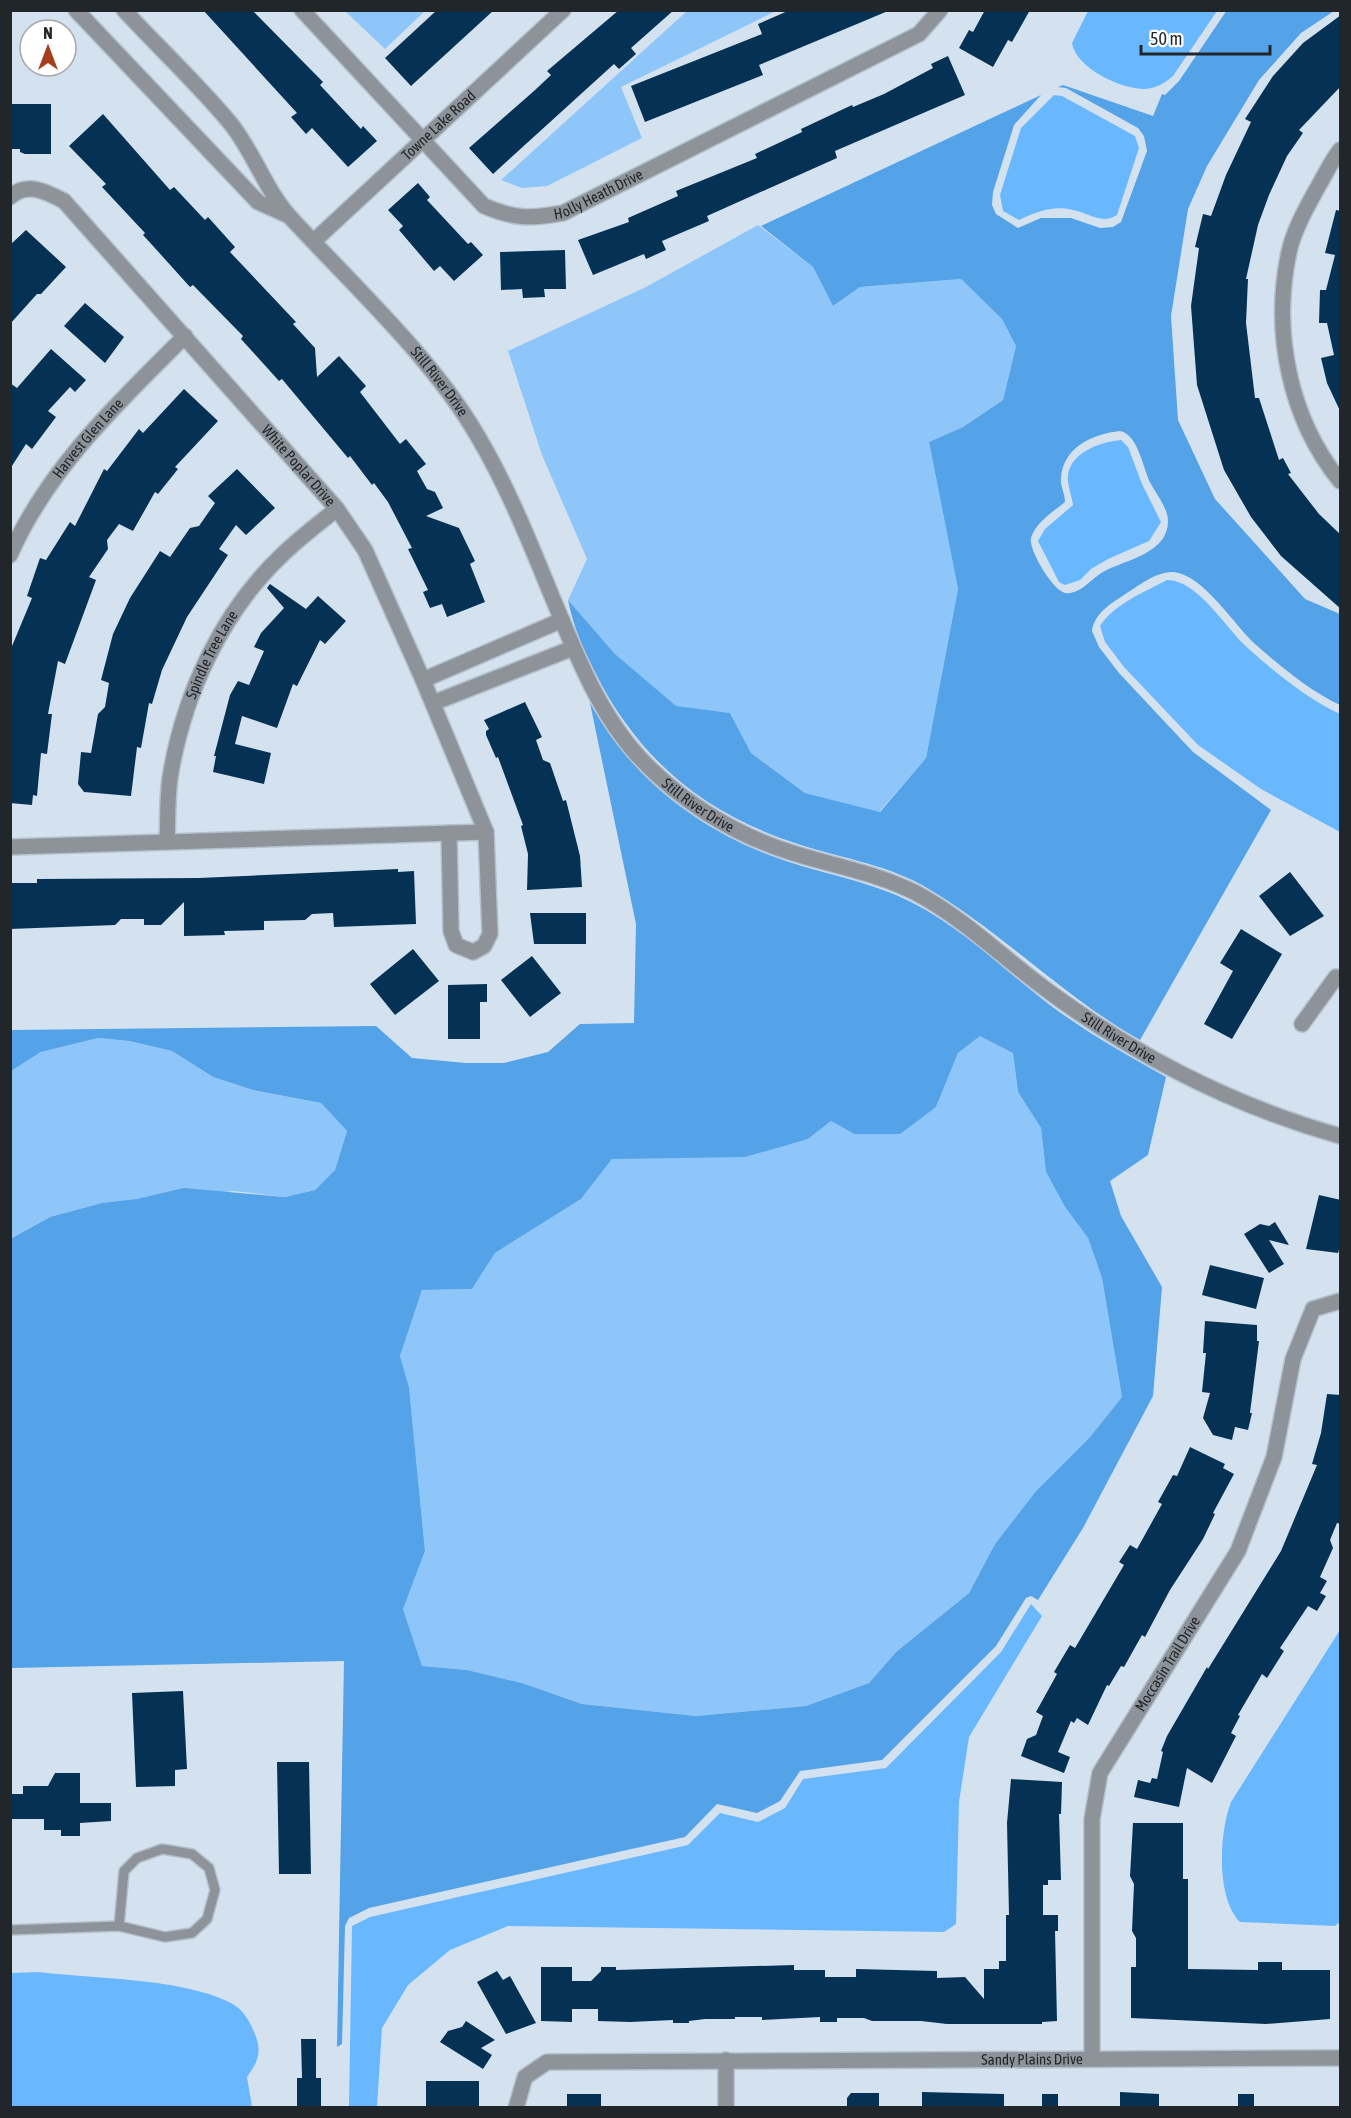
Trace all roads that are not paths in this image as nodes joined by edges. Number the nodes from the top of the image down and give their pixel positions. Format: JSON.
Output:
{"nodes":[{"id":1,"x":76,"y":10,"type":"edge"},
{"id":2,"x":124,"y":10,"type":"edge"},
{"id":3,"x":302,"y":10,"type":"edge"},
{"id":4,"x":563,"y":10,"type":"edge"},
{"id":5,"x":940,"y":10,"type":"edge"},
{"id":6,"x":423,"y":141,"type":"junction"},
{"id":7,"x":1341,"y":150,"type":"edge"},
{"id":8,"x":10,"y":197,"type":"edge"},
{"id":9,"x":287,"y":215,"type":"junction"},
{"id":10,"x":314,"y":241,"type":"junction"},
{"id":11,"x":185,"y":336,"type":"junction"},
{"id":12,"x":1341,"y":481,"type":"edge"},
{"id":13,"x":337,"y":509,"type":"junction"},
{"id":14,"x":10,"y":555,"type":"edge"},
{"id":15,"x":562,"y":620,"type":"junction"},
{"id":16,"x":500,"y":646,"type":"junction"},
{"id":17,"x":573,"y":648,"type":"junction"},
{"id":18,"x":512,"y":672,"type":"junction"},
{"id":19,"x":423,"y":680,"type":"junction"},
{"id":20,"x":433,"y":703,"type":"junction"},
{"id":21,"x":486,"y":832,"type":"junction"},
{"id":22,"x":449,"y":833,"type":"junction"},
{"id":23,"x":167,"y":842,"type":"junction"},
{"id":24,"x":10,"y":847,"type":"edge"},
{"id":25,"x":1341,"y":978,"type":"edge"},
{"id":26,"x":1302,"y":1024,"type":"dead end"},
{"id":27,"x":1341,"y":1136,"type":"edge"},
{"id":28,"x":1341,"y":1301,"type":"edge"},
{"id":29,"x":119,"y":1926,"type":"junction"},
{"id":30,"x":10,"y":1930,"type":"edge"},
{"id":31,"x":1092,"y":2058,"type":"junction"},
{"id":32,"x":1341,"y":2058,"type":"edge"},
{"id":33,"x":726,"y":2060,"type":"junction"},
{"id":34,"x":516,"y":2108,"type":"edge"},
{"id":35,"x":726,"y":2108,"type":"edge"}],
"edges":[{"from":1,"to":9,"type":"street","name":"Still River Drive"},
{"from":2,"to":9,"type":"street","name":"Still River Drive"},
{"from":3,"to":6,"type":"street","name":"Holly Heath Drive"},
{"from":4,"to":6,"type":"street","name":"Towne Lake Road"},
{"from":5,"to":6,"type":"street","name":"Holly Heath Drive"},
{"from":6,"to":10,"type":"street","name":"Towne Lake Road"},
{"from":7,"to":12,"type":"street"},
{"from":8,"to":11,"type":"street","name":"White Poplar Drive"},
{"from":9,"to":10,"type":"street","name":"Still River Drive"},
{"from":10,"to":15,"type":"street","name":"Still River Drive"},
{"from":11,"to":13,"type":"street","name":"White Poplar Drive"},
{"from":11,"to":14,"type":"street","name":"Harvest Glen Lane"},
{"from":13,"to":19,"type":"street","name":"White Poplar Drive"},
{"from":13,"to":23,"type":"street","name":"Spindle Tree Lane"},
{"from":15,"to":16,"type":"street"},
{"from":15,"to":17,"type":"street","name":"Still River Drive"},
{"from":16,"to":18,"type":"street"},
{"from":16,"to":19,"type":"street"},
{"from":17,"to":18,"type":"street"},
{"from":17,"to":27,"type":"street","name":"Still River Drive"},
{"from":18,"to":20,"type":"street"},
{"from":19,"to":20,"type":"street","name":"White Poplar Drive"},
{"from":20,"to":21,"type":"street","name":"White Poplar Drive"},
{"from":21,"to":22,"type":"street"},
{"from":21,"to":22,"type":"street","name":"White Poplar Drive"},
{"from":22,"to":23,"type":"street"},
{"from":23,"to":24,"type":"street"},
{"from":25,"to":26,"type":"street"},
{"from":28,"to":31,"type":"street","name":"Moccasin Trail Drive"},
{"from":29,"to":29,"type":"lane"},
{"from":29,"to":30,"type":"lane"},
{"from":31,"to":32,"type":"street","name":"Sandy Plains Drive"},
{"from":31,"to":33,"type":"street","name":"Sandy Plains Drive"},
{"from":33,"to":34,"type":"street","name":"Sandy Plains Drive"},
{"from":33,"to":35,"type":"street"}]}
